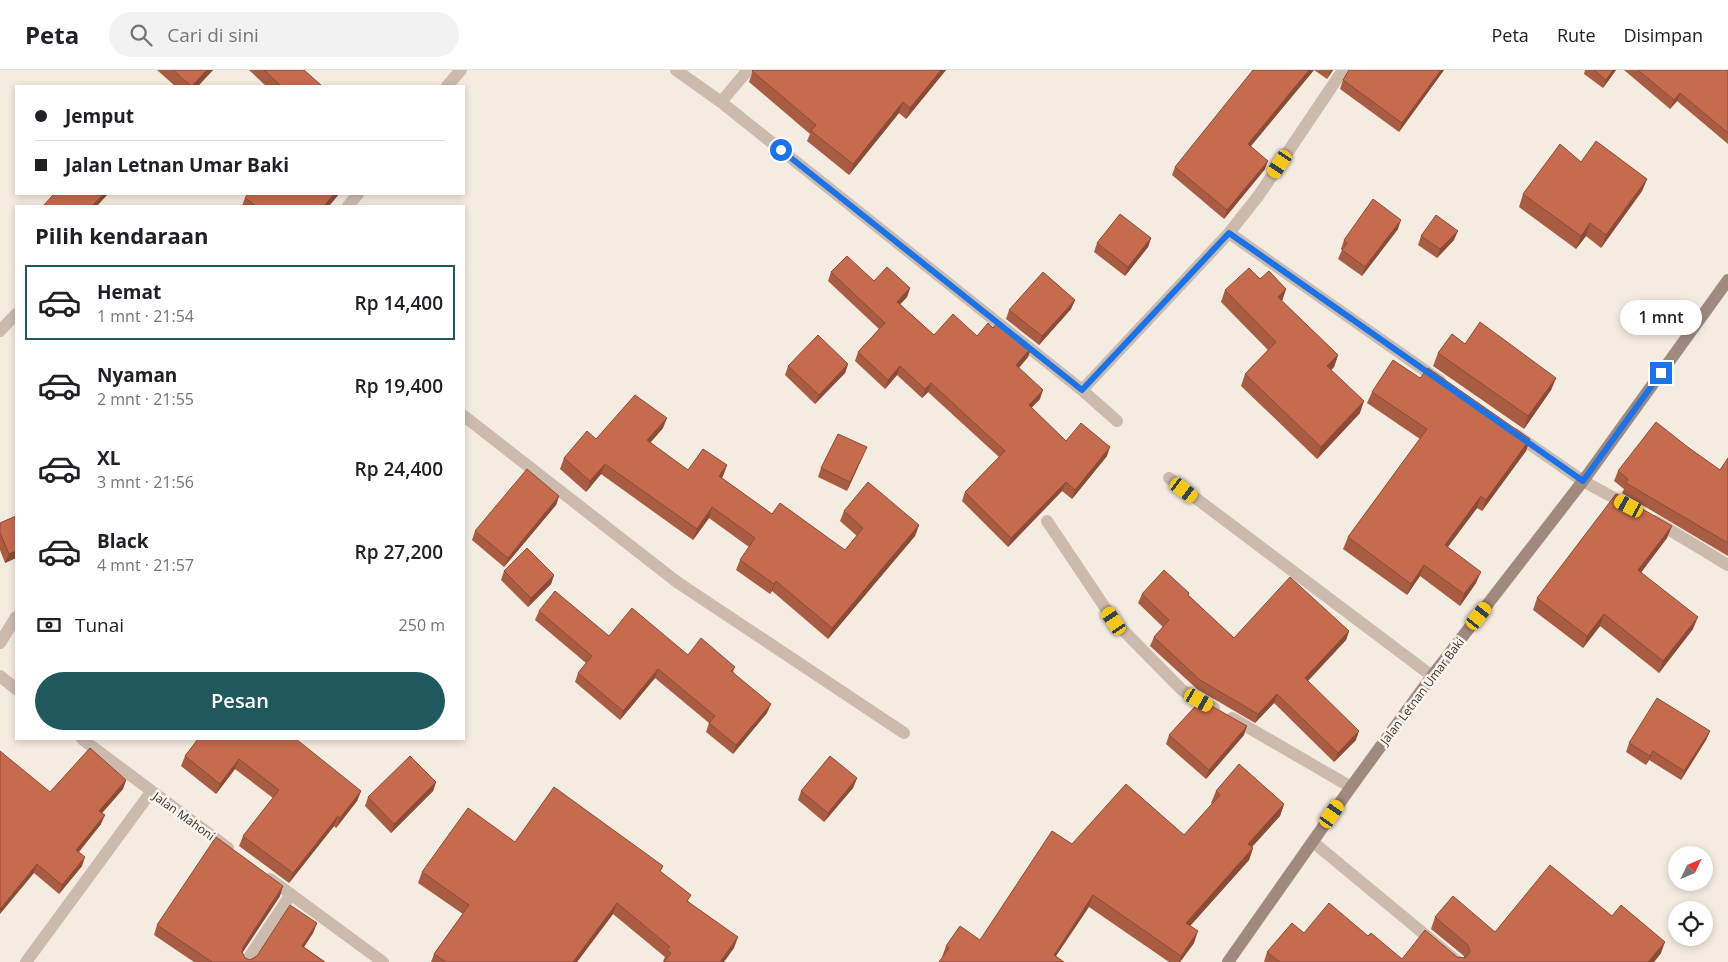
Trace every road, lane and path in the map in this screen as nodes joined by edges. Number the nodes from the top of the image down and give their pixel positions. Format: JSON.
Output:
{"nodes":[{"id":1,"x":461,"y":70,"type":"edge"},
{"id":2,"x":676,"y":70,"type":"edge"},
{"id":3,"x":748,"y":70,"type":"edge"},
{"id":4,"x":1343,"y":70,"type":"edge"},
{"id":5,"x":448,"y":85,"type":"edge"},
{"id":6,"x":721,"y":102,"type":"junction"},
{"id":7,"x":357,"y":195,"type":"edge"},
{"id":8,"x":349,"y":205,"type":"edge"},
{"id":9,"x":1229,"y":233,"type":"junction"},
{"id":10,"x":1728,"y":280,"type":"edge"},
{"id":11,"x":15,"y":315,"type":"edge"},
{"id":12,"x":0,"y":331,"type":"edge"},
{"id":13,"x":1451,"y":389,"type":"edge"},
{"id":14,"x":1082,"y":390,"type":"junction"},
{"id":15,"x":465,"y":417,"type":"edge"},
{"id":16,"x":1117,"y":422,"type":"dead end"},
{"id":17,"x":1505,"y":427,"type":"edge"},
{"id":18,"x":1168,"y":478,"type":"dead end"},
{"id":19,"x":1583,"y":481,"type":"junction"},
{"id":20,"x":1047,"y":521,"type":"dead end"},
{"id":21,"x":1728,"y":565,"type":"edge"},
{"id":22,"x":15,"y":619,"type":"edge"},
{"id":23,"x":0,"y":643,"type":"edge"},
{"id":24,"x":0,"y":676,"type":"edge"},
{"id":25,"x":1432,"y":676,"type":"junction"},
{"id":26,"x":15,"y":687,"type":"edge"},
{"id":27,"x":904,"y":733,"type":"dead end"},
{"id":28,"x":83,"y":740,"type":"edge"},
{"id":29,"x":1351,"y":787,"type":"junction"},
{"id":30,"x":151,"y":792,"type":"junction"},
{"id":31,"x":1313,"y":842,"type":"junction"},
{"id":32,"x":236,"y":854,"type":"edge"},
{"id":33,"x":260,"y":872,"type":"edge"},
{"id":34,"x":291,"y":894,"type":"junction"},
{"id":35,"x":26,"y":962,"type":"edge"},
{"id":36,"x":246,"y":962,"type":"edge"},
{"id":37,"x":383,"y":962,"type":"edge"},
{"id":38,"x":1228,"y":962,"type":"edge"},
{"id":39,"x":1458,"y":962,"type":"edge"}],
"edges":[{"from":1,"to":5,"type":"street"},
{"from":2,"to":6,"type":"street"},
{"from":3,"to":6,"type":"street"},
{"from":4,"to":9,"type":"street"},
{"from":6,"to":14,"type":"street"},
{"from":7,"to":8,"type":"street"},
{"from":9,"to":13,"type":"street"},
{"from":9,"to":14,"type":"street"},
{"from":10,"to":19,"type":"street","name":"Jalan Letnan Umar Baki"},
{"from":11,"to":12,"type":"street"},
{"from":14,"to":16,"type":"street"},
{"from":15,"to":27,"type":"street"},
{"from":17,"to":19,"type":"street"},
{"from":18,"to":25,"type":"street"},
{"from":19,"to":21,"type":"street"},
{"from":19,"to":25,"type":"street","name":"Jalan Letnan Umar Baki"},
{"from":20,"to":29,"type":"street"},
{"from":22,"to":23,"type":"street"},
{"from":24,"to":26,"type":"street"},
{"from":25,"to":29,"type":"street","name":"Jalan Letnan Umar Baki"},
{"from":28,"to":30,"type":"street","name":"Jalan Mahoni"},
{"from":29,"to":31,"type":"street","name":"Jalan Letnan Umar Baki"},
{"from":30,"to":32,"type":"street","name":"Jalan Mahoni"},
{"from":30,"to":35,"type":"street"},
{"from":31,"to":38,"type":"street","name":"Jalan Letnan Umar Baki"},
{"from":31,"to":39,"type":"street"},
{"from":33,"to":34,"type":"street"},
{"from":34,"to":36,"type":"street"},
{"from":34,"to":37,"type":"street"}]}
